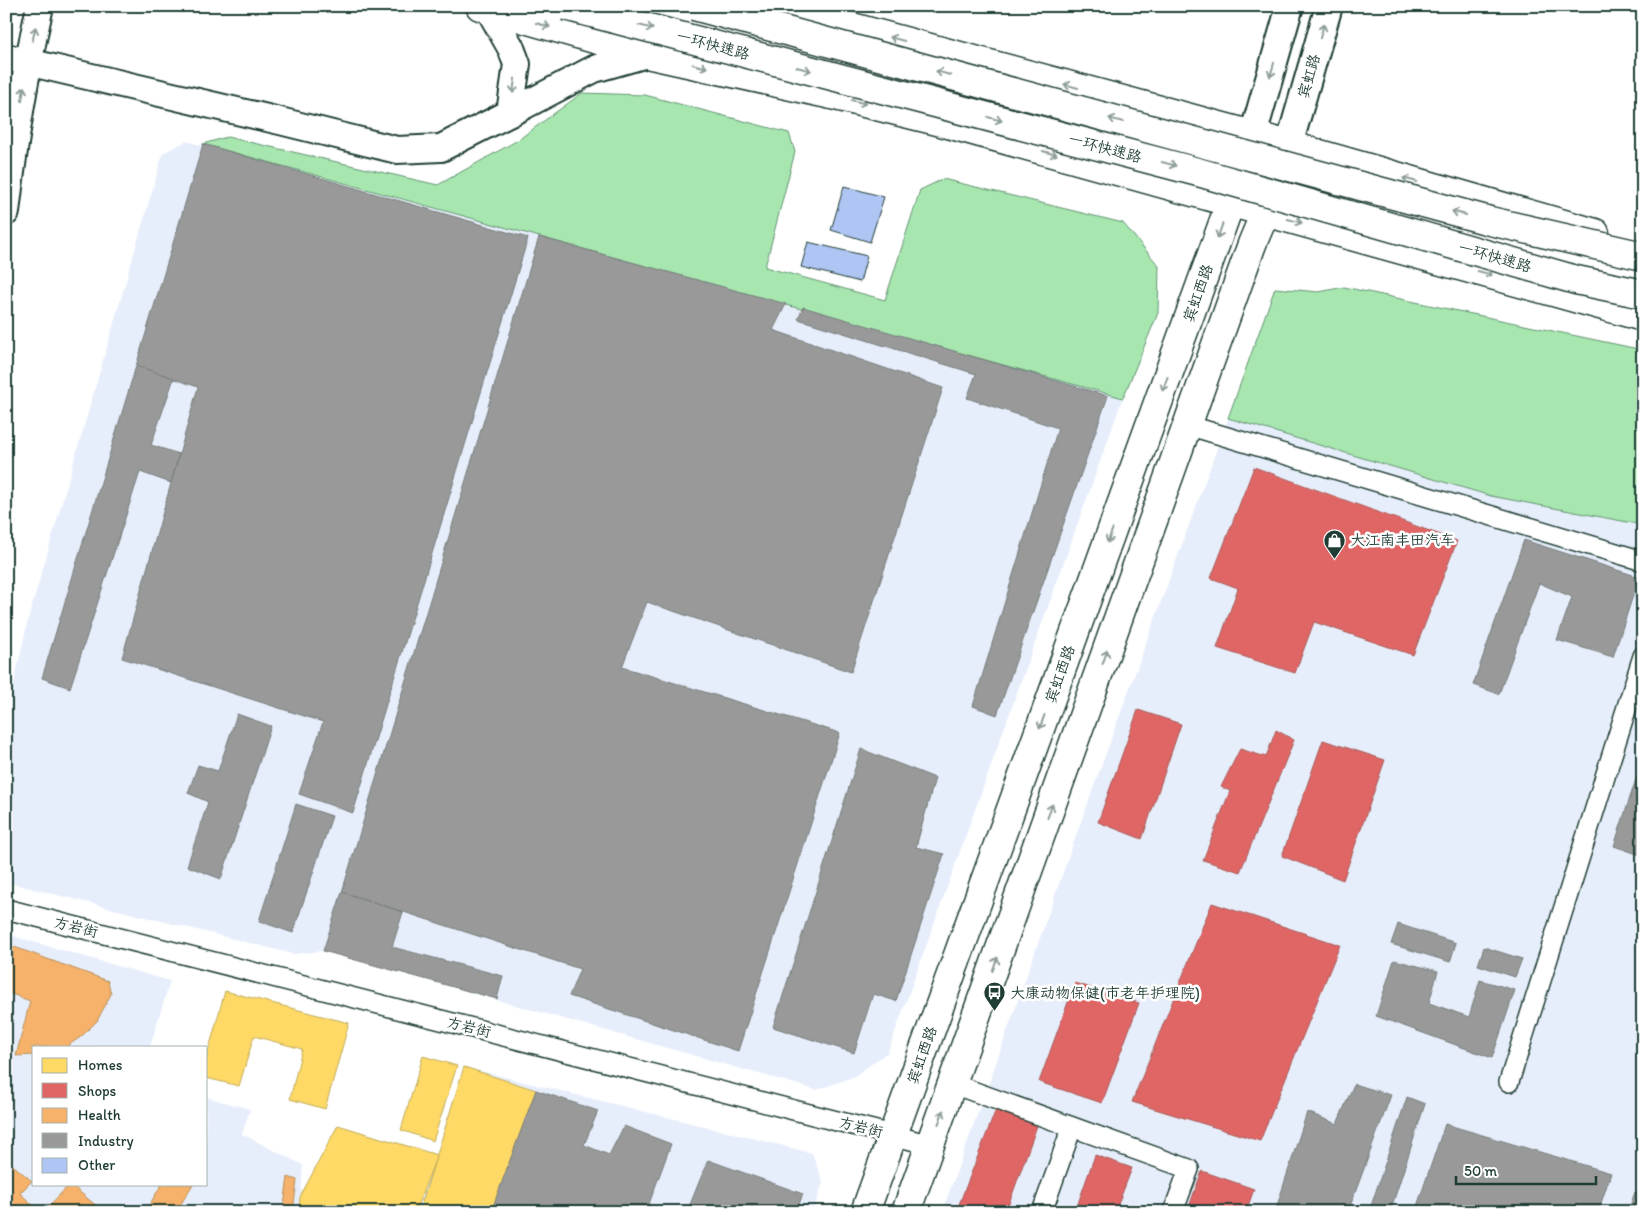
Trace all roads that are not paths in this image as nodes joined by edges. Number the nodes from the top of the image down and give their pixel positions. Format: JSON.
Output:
{"nodes":[{"id":1,"x":40,"y":6,"type":"edge"},
{"id":2,"x":565,"y":6,"type":"edge"},
{"id":3,"x":694,"y":6,"type":"edge"},
{"id":4,"x":774,"y":6,"type":"edge"},
{"id":5,"x":1290,"y":6,"type":"edge"},
{"id":6,"x":1329,"y":6,"type":"edge"},
{"id":7,"x":484,"y":8,"type":"edge"},
{"id":8,"x":647,"y":54,"type":"junction"},
{"id":9,"x":17,"y":59,"type":"edge"},
{"id":10,"x":510,"y":113,"type":"junction"},
{"id":11,"x":1253,"y":135,"type":"junction"},
{"id":12,"x":1289,"y":145,"type":"junction"},
{"id":13,"x":1231,"y":203,"type":"junction"},
{"id":14,"x":6,"y":212,"type":"edge"},
{"id":15,"x":1265,"y":213,"type":"junction"},
{"id":16,"x":1643,"y":243,"type":"edge"},
{"id":17,"x":1643,"y":256,"type":"edge"},
{"id":18,"x":1643,"y":294,"type":"edge"},
{"id":19,"x":1643,"y":316,"type":"edge"},
{"id":20,"x":1187,"y":425,"type":"junction"},
{"id":21,"x":1643,"y":561,"type":"edge"},
{"id":22,"x":1643,"y":656,"type":"edge"},
{"id":23,"x":6,"y":909,"type":"edge"},
{"id":24,"x":1509,"y":1082,"type":"dead end"},
{"id":25,"x":953,"y":1084,"type":"junction"},
{"id":26,"x":1072,"y":1127,"type":"junction"},
{"id":27,"x":893,"y":1136,"type":"junction"},
{"id":28,"x":931,"y":1145,"type":"junction"},
{"id":29,"x":865,"y":1212,"type":"edge"},
{"id":30,"x":906,"y":1212,"type":"edge"},
{"id":31,"x":1042,"y":1212,"type":"edge"},
{"id":32,"x":1173,"y":1212,"type":"edge"}],
"edges":[{"from":9,"to":1,"type":"main road","one_way":true},
{"from":2,"to":18,"type":"main road","name":"一环快速路","one_way":true,"bridge":true},
{"from":17,"to":3,"type":"main road","name":"一环快速路","one_way":true,"bridge":true},
{"from":11,"to":4,"type":"main road","one_way":true},
{"from":5,"to":11,"type":"main road","one_way":true},
{"from":12,"to":6,"type":"main road","name":"宾虹路","one_way":true},
{"from":7,"to":8,"type":"main road","one_way":true},
{"from":7,"to":10,"type":"main road","one_way":true},
{"from":8,"to":10,"type":"main road"},
{"from":8,"to":13,"type":"main road","one_way":true},
{"from":9,"to":10,"type":"main road"},
{"from":14,"to":9,"type":"main road","one_way":true},
{"from":11,"to":12,"type":"main road"},
{"from":11,"to":13,"type":"main road","name":"宾虹西路"},
{"from":12,"to":15,"type":"main road"},
{"from":16,"to":12,"type":"main road","one_way":true},
{"from":13,"to":15,"type":"main road"},
{"from":13,"to":27,"type":"main road","name":"宾虹西路","one_way":true},
{"from":15,"to":19,"type":"main road","one_way":true},
{"from":15,"to":20,"type":"main road"},
{"from":20,"to":21,"type":"street"},
{"from":25,"to":20,"type":"main road","one_way":true},
{"from":22,"to":24,"type":"street"},
{"from":23,"to":27,"type":"street","name":"方岩街"},
{"from":25,"to":26,"type":"street"},
{"from":28,"to":25,"type":"main road","one_way":true},
{"from":26,"to":31,"type":"street"},
{"from":26,"to":32,"type":"street"},
{"from":27,"to":28,"type":"street","name":"方岩街"},
{"from":27,"to":29,"type":"main road","name":"宾虹西路"},
{"from":28,"to":30,"type":"main road"}]}
